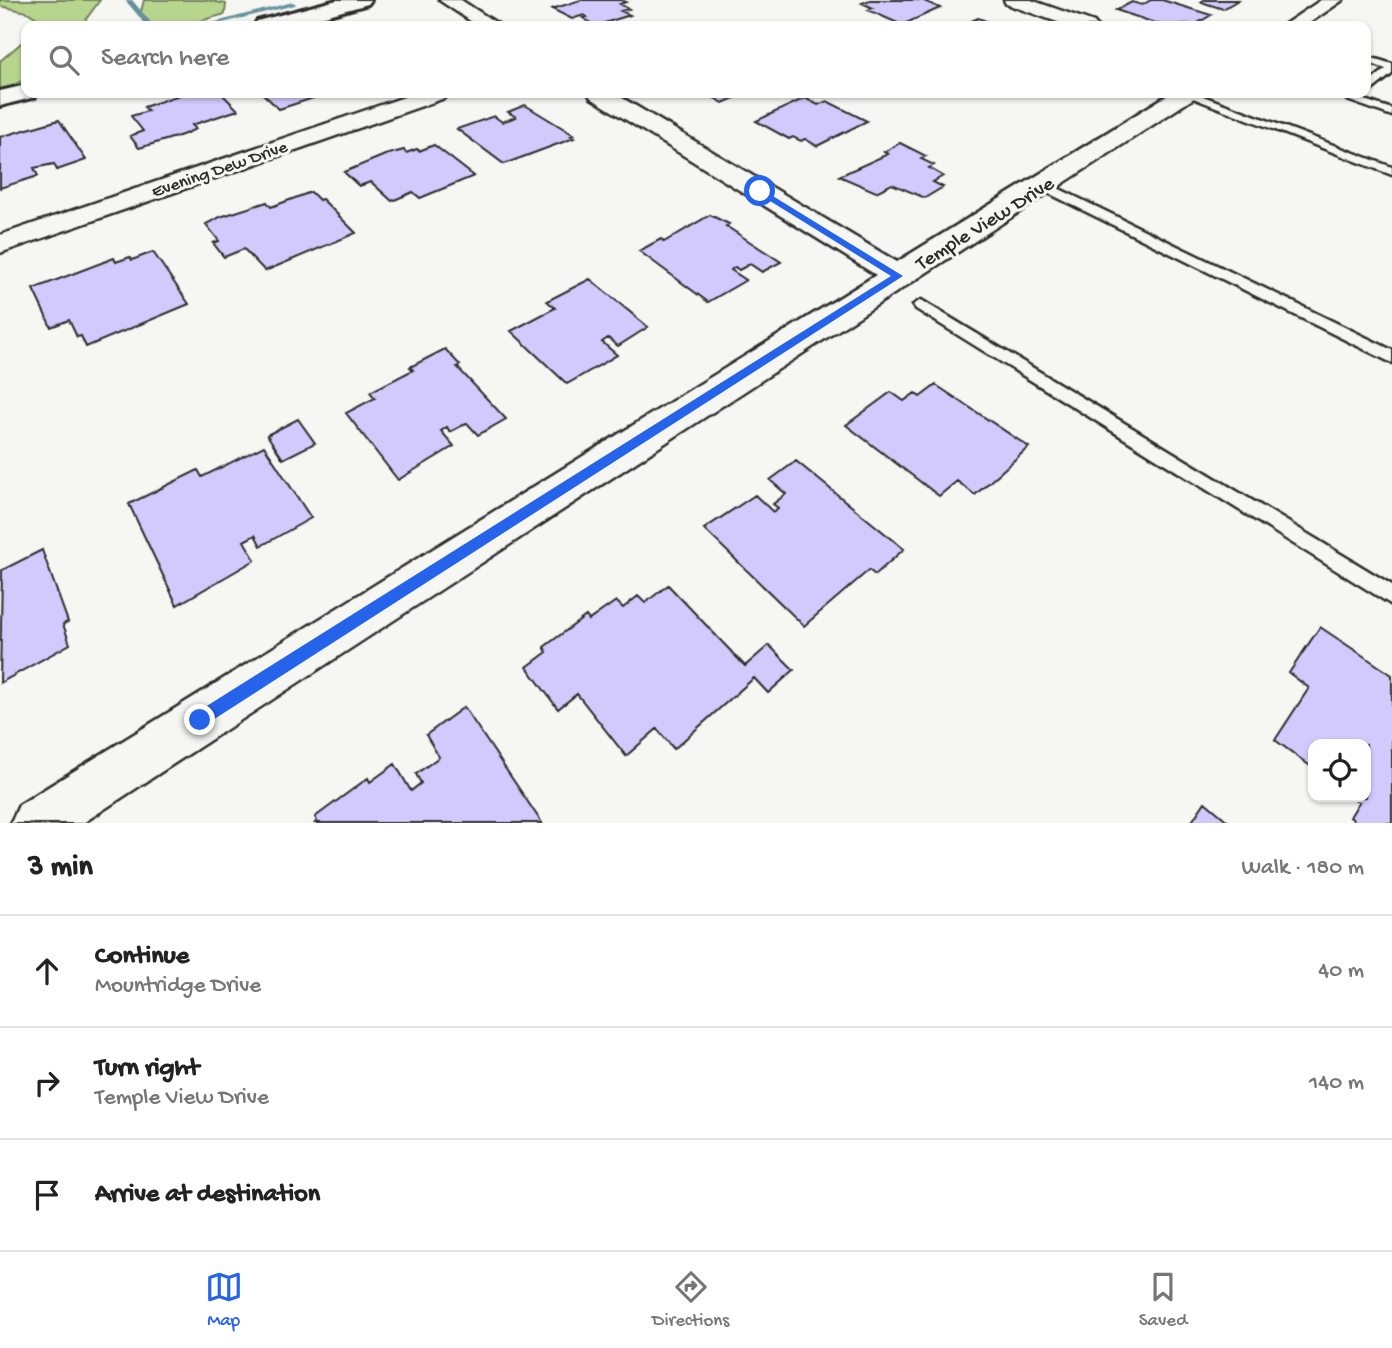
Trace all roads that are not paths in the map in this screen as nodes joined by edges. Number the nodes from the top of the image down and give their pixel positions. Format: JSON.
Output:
{"nodes":[{"id":1,"x":360,"y":0,"type":"edge"},
{"id":2,"x":448,"y":0,"type":"edge"},
{"id":3,"x":1013,"y":0,"type":"edge"},
{"id":4,"x":1334,"y":0,"type":"edge"},
{"id":5,"x":283,"y":21,"type":"edge"},
{"id":6,"x":483,"y":21,"type":"edge"},
{"id":7,"x":1073,"y":21,"type":"edge"},
{"id":8,"x":1301,"y":21,"type":"edge"},
{"id":9,"x":1371,"y":61,"type":"edge"},
{"id":10,"x":1392,"y":68,"type":"edge"},
{"id":11,"x":1371,"y":85,"type":"edge"},
{"id":12,"x":21,"y":93,"type":"edge"},
{"id":13,"x":423,"y":98,"type":"edge"},
{"id":14,"x":607,"y":98,"type":"edge"},
{"id":15,"x":1178,"y":98,"type":"edge"},
{"id":16,"x":1199,"y":98,"type":"edge"},
{"id":17,"x":1355,"y":98,"type":"edge"},
{"id":18,"x":0,"y":99,"type":"edge"},
{"id":19,"x":1392,"y":113,"type":"edge"},
{"id":20,"x":1392,"y":171,"type":"edge"},
{"id":21,"x":1043,"y":186,"type":"junction"},
{"id":22,"x":0,"y":244,"type":"edge"},
{"id":23,"x":898,"y":276,"type":"junction"},
{"id":24,"x":921,"y":305,"type":"dead end"},
{"id":25,"x":1392,"y":357,"type":"edge"},
{"id":26,"x":1392,"y":596,"type":"edge"},
{"id":27,"x":37,"y":823,"type":"edge"}],
"edges":[{"from":1,"to":5,"type":"street"},
{"from":2,"to":6,"type":"street"},
{"from":3,"to":7,"type":"street"},
{"from":4,"to":8,"type":"street"},
{"from":9,"to":10,"type":"lane"},
{"from":10,"to":11,"type":"lane"},
{"from":12,"to":18,"type":"street"},
{"from":13,"to":22,"type":"street","name":"Evening Dew Drive"},
{"from":14,"to":23,"type":"street"},
{"from":15,"to":21,"type":"street","name":"Temple View Drive"},
{"from":16,"to":20,"type":"lane"},
{"from":17,"to":19,"type":"lane"},
{"from":21,"to":23,"type":"street","name":"Temple View Drive"},
{"from":21,"to":25,"type":"lane"},
{"from":23,"to":27,"type":"street","name":"Temple View Drive"},
{"from":24,"to":26,"type":"lane"}]}
